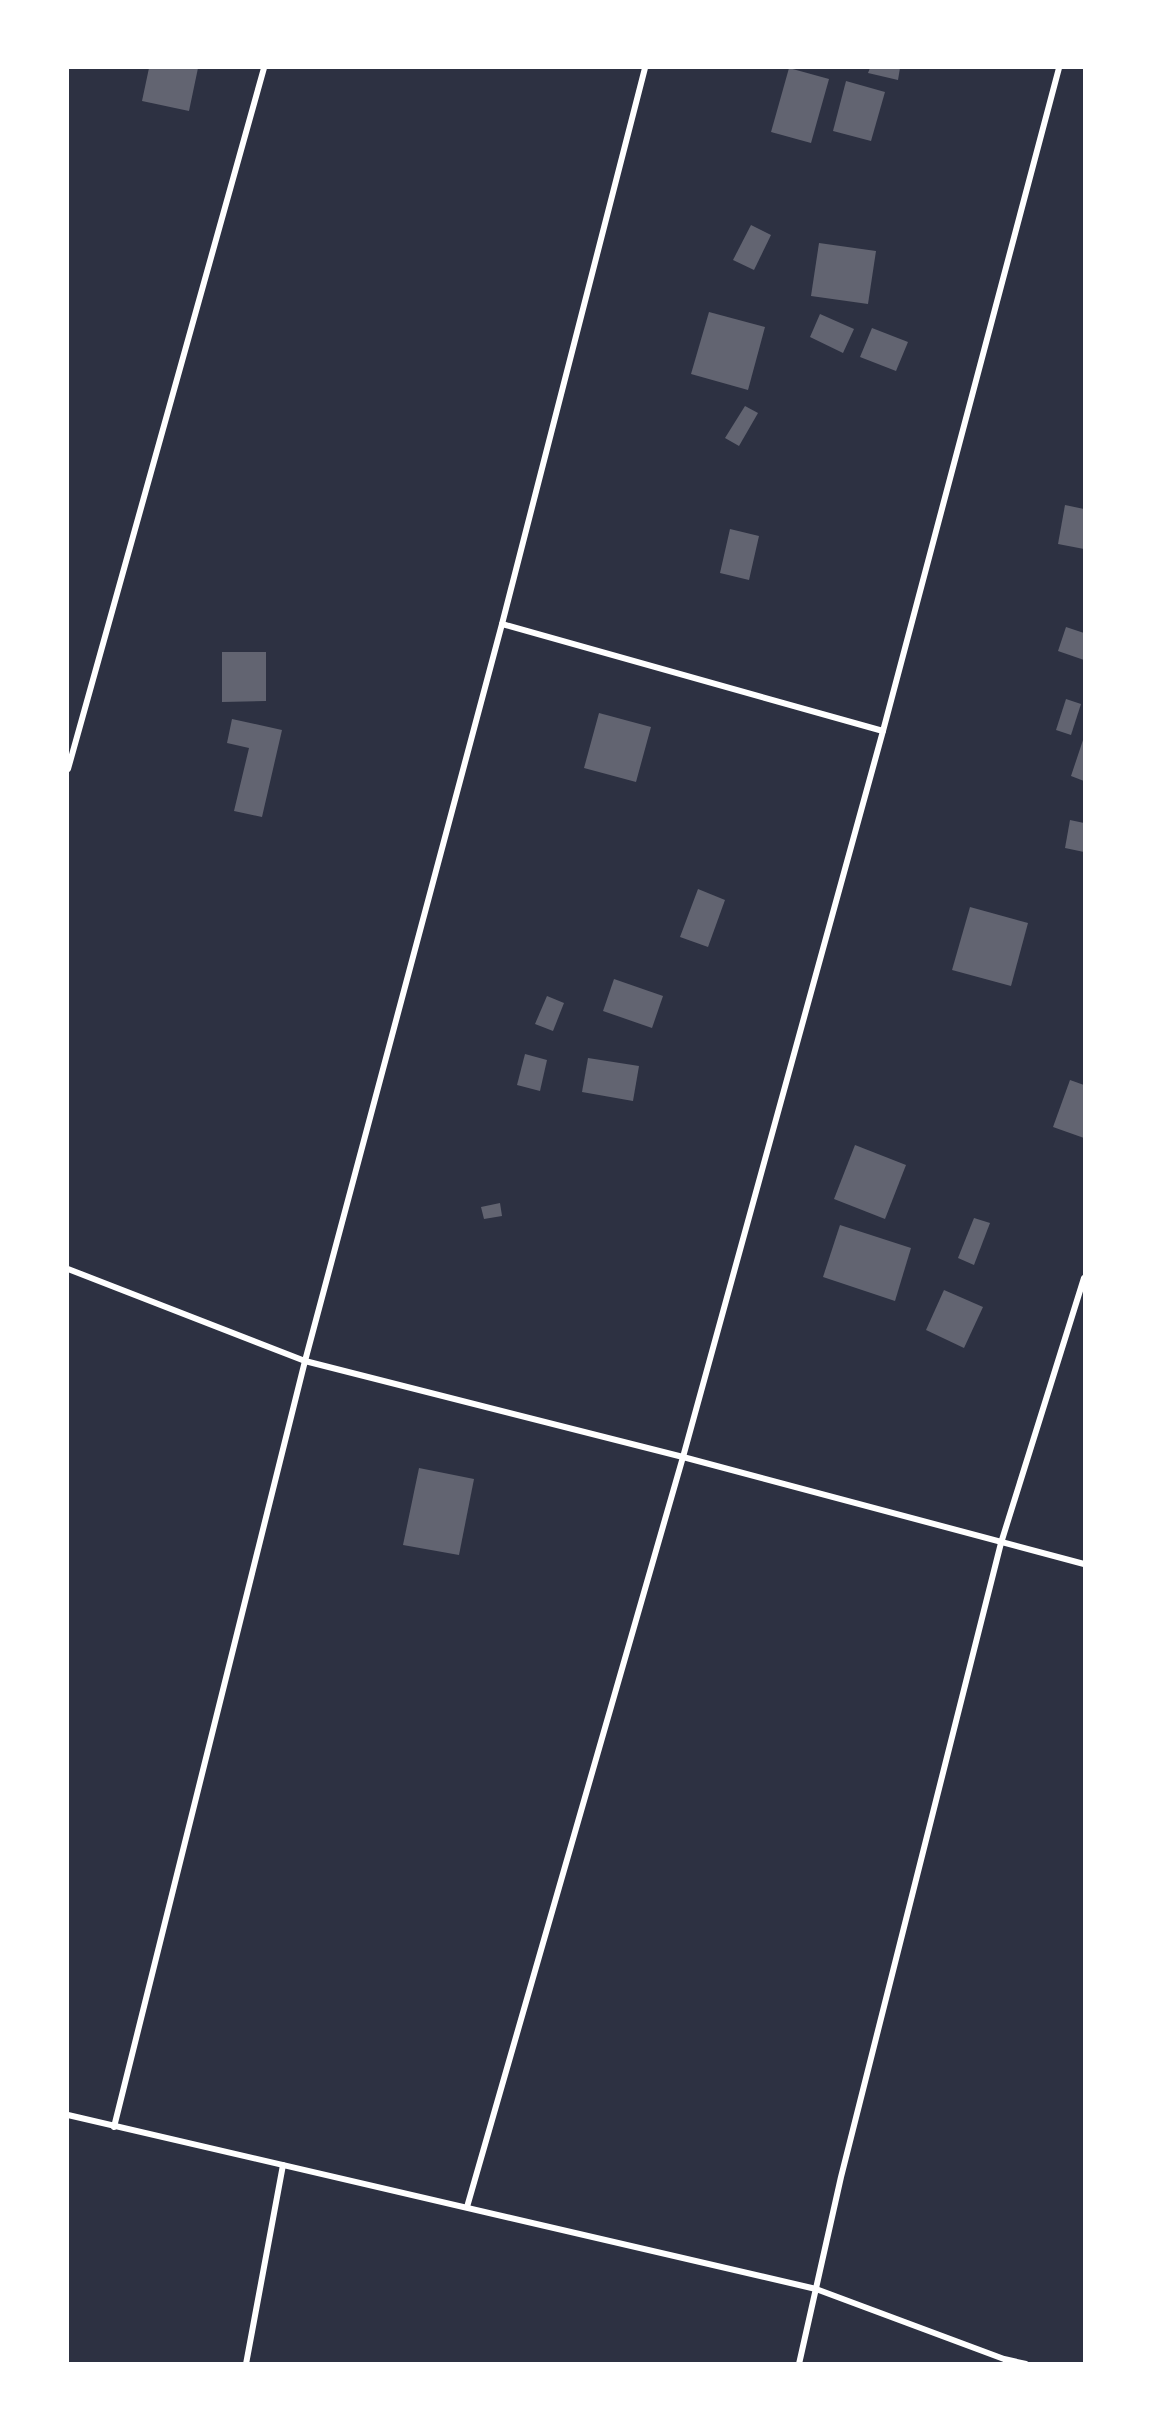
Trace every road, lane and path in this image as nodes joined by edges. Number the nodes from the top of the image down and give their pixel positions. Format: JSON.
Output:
{"nodes":[{"id":1,"x":264,"y":68,"type":"edge"},
{"id":2,"x":645,"y":68,"type":"edge"},
{"id":3,"x":1059,"y":68,"type":"edge"},
{"id":4,"x":502,"y":624,"type":"junction"},
{"id":5,"x":883,"y":731,"type":"junction"},
{"id":6,"x":68,"y":769,"type":"edge"},
{"id":7,"x":68,"y":1269,"type":"edge"},
{"id":8,"x":1084,"y":1278,"type":"edge"},
{"id":9,"x":305,"y":1360,"type":"junction"},
{"id":10,"x":683,"y":1457,"type":"junction"},
{"id":11,"x":1001,"y":1543,"type":"junction"},
{"id":12,"x":1084,"y":1564,"type":"edge"},
{"id":13,"x":68,"y":2115,"type":"edge"},
{"id":14,"x":114,"y":2127,"type":"junction"},
{"id":15,"x":283,"y":2165,"type":"junction"},
{"id":16,"x":467,"y":2207,"type":"junction"},
{"id":17,"x":816,"y":2289,"type":"junction"},
{"id":18,"x":246,"y":2364,"type":"edge"},
{"id":19,"x":799,"y":2364,"type":"edge"},
{"id":20,"x":1026,"y":2364,"type":"edge"}],
"edges":[{"from":1,"to":6,"type":"street"},
{"from":2,"to":4,"type":"street"},
{"from":3,"to":5,"type":"street"},
{"from":4,"to":5,"type":"street"},
{"from":4,"to":9,"type":"street"},
{"from":5,"to":10,"type":"street"},
{"from":7,"to":9,"type":"street"},
{"from":8,"to":11,"type":"street"},
{"from":9,"to":10,"type":"street"},
{"from":9,"to":14,"type":"street"},
{"from":10,"to":11,"type":"street"},
{"from":10,"to":16,"type":"street"},
{"from":11,"to":12,"type":"street"},
{"from":11,"to":17,"type":"street"},
{"from":13,"to":14,"type":"street"},
{"from":14,"to":15,"type":"street"},
{"from":15,"to":16,"type":"street"},
{"from":15,"to":18,"type":"street"},
{"from":16,"to":17,"type":"street"},
{"from":17,"to":19,"type":"street"},
{"from":17,"to":20,"type":"street"}]}
